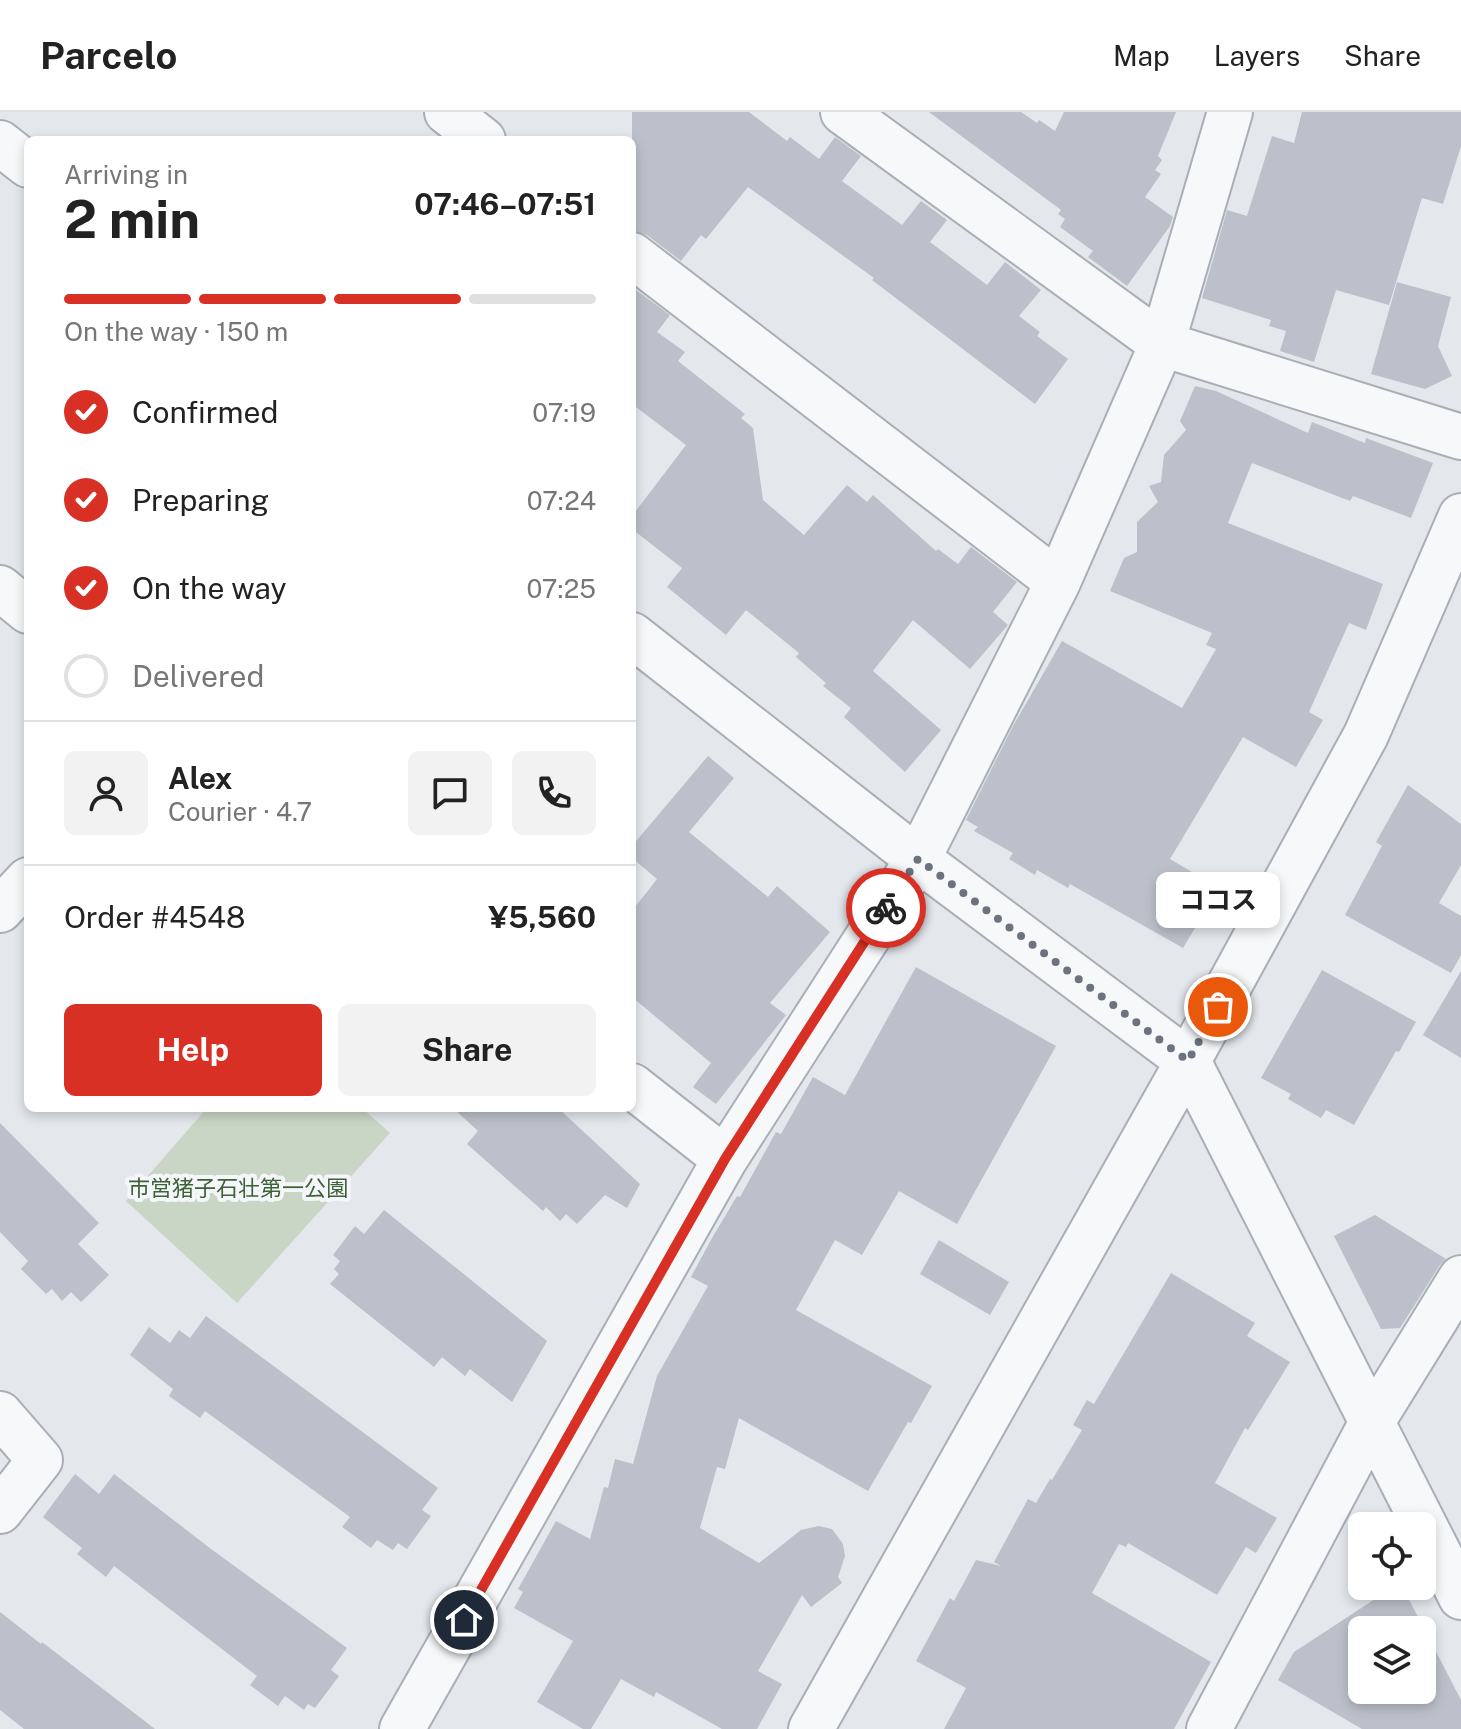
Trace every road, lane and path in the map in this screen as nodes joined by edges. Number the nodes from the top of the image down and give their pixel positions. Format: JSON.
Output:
{"nodes":[{"id":1,"x":445,"y":112,"type":"edge"},
{"id":2,"x":843,"y":112,"type":"edge"},
{"id":3,"x":1230,"y":112,"type":"edge"},
{"id":4,"x":438,"y":136,"type":"edge"},
{"id":5,"x":478,"y":136,"type":"edge"},
{"id":6,"x":0,"y":143,"type":"edge"},
{"id":7,"x":24,"y":162,"type":"edge"},
{"id":8,"x":636,"y":258,"type":"edge"},
{"id":9,"x":1162,"y":344,"type":"junction"},
{"id":10,"x":1461,"y":437,"type":"edge"},
{"id":11,"x":1461,"y":516,"type":"edge"},
{"id":12,"x":1058,"y":582,"type":"junction"},
{"id":13,"x":0,"y":588,"type":"edge"},
{"id":14,"x":24,"y":608,"type":"edge"},
{"id":15,"x":636,"y":638,"type":"edge"},
{"id":16,"x":918,"y":859,"type":"junction"},
{"id":17,"x":24,"y":884,"type":"edge"},
{"id":18,"x":0,"y":910,"type":"edge"},
{"id":19,"x":1188,"y":1061,"type":"junction"},
{"id":20,"x":636,"y":1089,"type":"edge"},
{"id":21,"x":725,"y":1159,"type":"junction"},
{"id":22,"x":1461,"y":1278,"type":"edge"},
{"id":23,"x":0,"y":1414,"type":"edge"},
{"id":24,"x":1372,"y":1422,"type":"junction"},
{"id":25,"x":0,"y":1511,"type":"edge"},
{"id":26,"x":1461,"y":1597,"type":"edge"},
{"id":27,"x":402,"y":1729,"type":"edge"},
{"id":28,"x":811,"y":1729,"type":"edge"},
{"id":29,"x":1209,"y":1729,"type":"edge"}],
"edges":[{"from":1,"to":4,"type":"street"},
{"from":1,"to":5,"type":"street"},
{"from":2,"to":9,"type":"street"},
{"from":3,"to":9,"type":"street"},
{"from":6,"to":7,"type":"street"},
{"from":8,"to":12,"type":"street"},
{"from":9,"to":10,"type":"street"},
{"from":9,"to":12,"type":"street"},
{"from":11,"to":19,"type":"street"},
{"from":12,"to":16,"type":"street"},
{"from":13,"to":14,"type":"street"},
{"from":15,"to":16,"type":"street"},
{"from":16,"to":19,"type":"street"},
{"from":16,"to":21,"type":"street"},
{"from":17,"to":18,"type":"street"},
{"from":19,"to":24,"type":"street"},
{"from":19,"to":28,"type":"street"},
{"from":20,"to":21,"type":"street"},
{"from":21,"to":27,"type":"street"},
{"from":22,"to":24,"type":"street"},
{"from":23,"to":25,"type":"street"},
{"from":24,"to":26,"type":"street"},
{"from":24,"to":29,"type":"street"}]}
